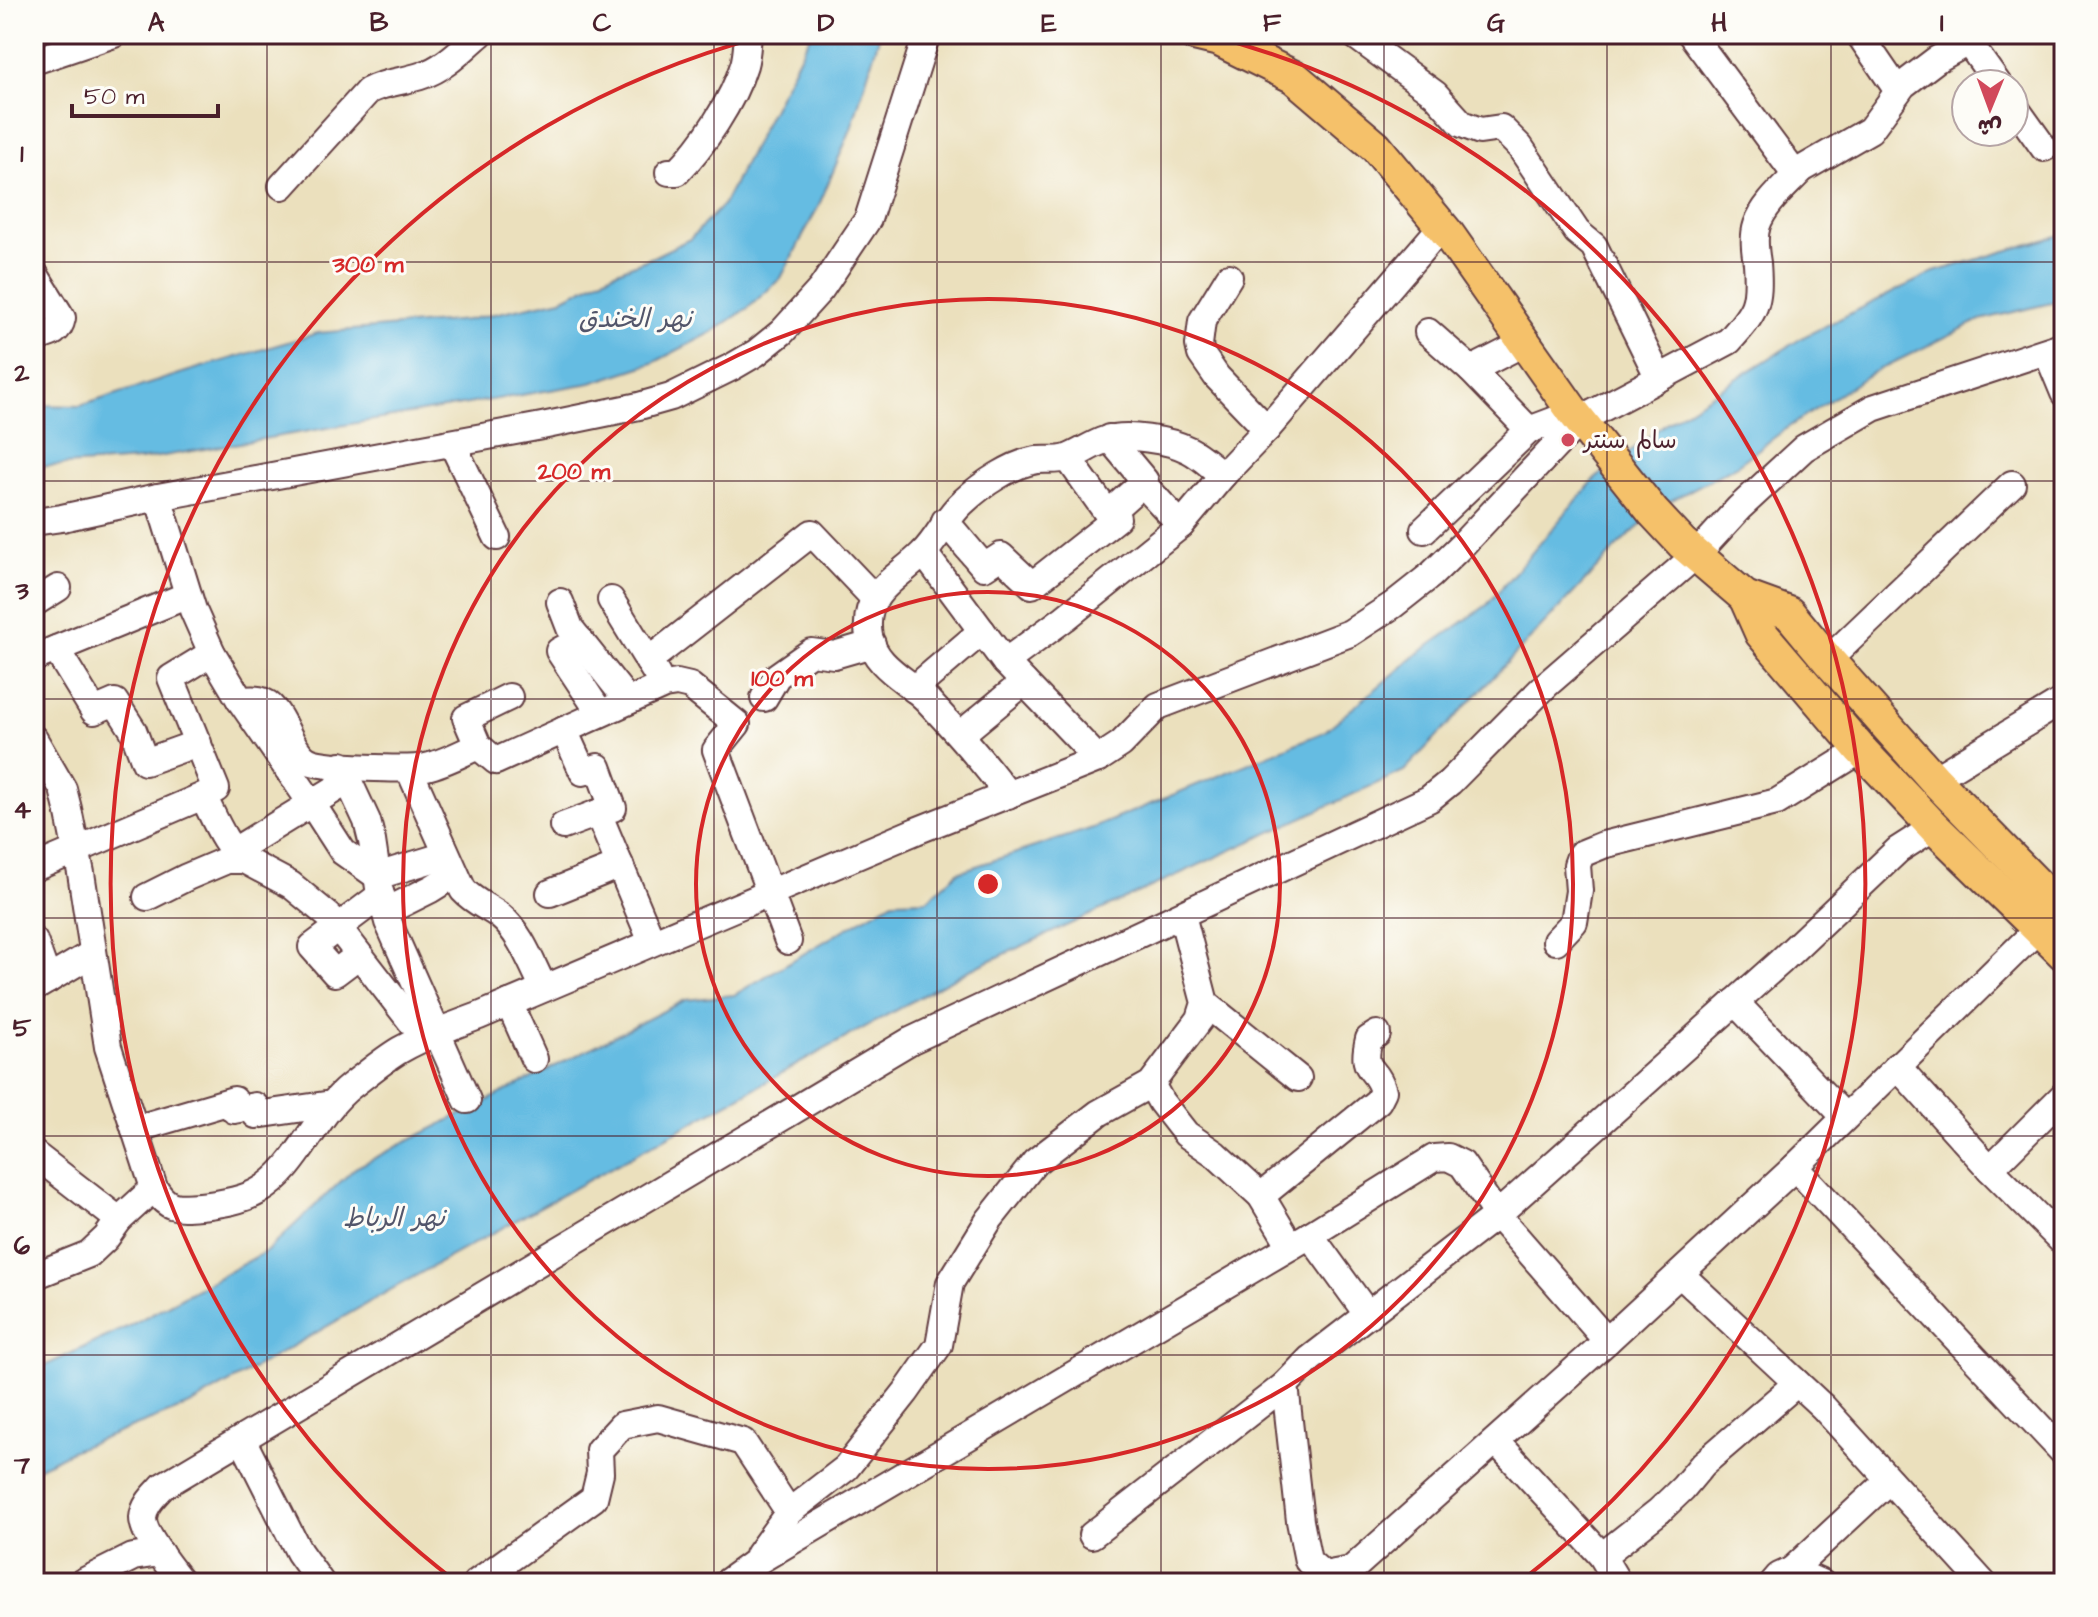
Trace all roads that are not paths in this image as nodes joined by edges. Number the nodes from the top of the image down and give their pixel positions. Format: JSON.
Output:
{"nodes":[{"id":1,"x":114,"y":34,"type":"edge"},
{"id":2,"x":480,"y":34,"type":"edge"},
{"id":3,"x":748,"y":34,"type":"edge"},
{"id":4,"x":927,"y":34,"type":"edge"},
{"id":5,"x":1353,"y":34,"type":"edge"},
{"id":6,"x":1691,"y":34,"type":"edge"},
{"id":7,"x":1859,"y":34,"type":"edge"},
{"id":8,"x":1212,"y":36,"type":"edge"},
{"id":9,"x":1971,"y":38,"type":"edge"},
{"id":10,"x":34,"y":61,"type":"edge"},
{"id":11,"x":1989,"y":68,"type":"edge"},
{"id":12,"x":1898,"y":91,"type":"junction"},
{"id":13,"x":2030,"y":128,"type":"edge"},
{"id":14,"x":2044,"y":148,"type":"dead end"},
{"id":15,"x":1800,"y":171,"type":"junction"},
{"id":16,"x":669,"y":172,"type":"dead end"},
{"id":17,"x":282,"y":186,"type":"dead end"},
{"id":18,"x":1442,"y":226,"type":"junction"},
{"id":19,"x":34,"y":273,"type":"edge"},
{"id":20,"x":1229,"y":277,"type":"dead end"},
{"id":21,"x":1428,"y":332,"type":"dead end"},
{"id":22,"x":34,"y":338,"type":"edge"},
{"id":23,"x":1524,"y":343,"type":"junction"},
{"id":24,"x":2055,"y":349,"type":"edge"},
{"id":25,"x":1471,"y":370,"type":"junction"},
{"id":26,"x":1659,"y":378,"type":"junction"},
{"id":27,"x":2064,"y":393,"type":"edge"},
{"id":28,"x":1581,"y":421,"type":"junction"},
{"id":29,"x":1267,"y":429,"type":"junction"},
{"id":30,"x":1529,"y":430,"type":"junction"},
{"id":31,"x":1109,"y":438,"type":"junction"},
{"id":32,"x":452,"y":443,"type":"junction"},
{"id":33,"x":1068,"y":458,"type":"junction"},
{"id":34,"x":1223,"y":475,"type":"junction"},
{"id":35,"x":1142,"y":483,"type":"junction"},
{"id":36,"x":2012,"y":484,"type":"dead end"},
{"id":37,"x":158,"y":497,"type":"junction"},
{"id":38,"x":1114,"y":515,"type":"junction"},
{"id":39,"x":945,"y":521,"type":"junction"},
{"id":40,"x":34,"y":522,"type":"edge"},
{"id":41,"x":1181,"y":525,"type":"junction"},
{"id":42,"x":1424,"y":530,"type":"dead end"},
{"id":43,"x":497,"y":537,"type":"dead end"},
{"id":44,"x":1689,"y":549,"type":"junction"},
{"id":45,"x":1147,"y":552,"type":"junction"},
{"id":46,"x":924,"y":553,"type":"junction"},
{"id":47,"x":58,"y":588,"type":"dead end"},
{"id":48,"x":188,"y":595,"type":"junction"},
{"id":49,"x":1745,"y":597,"type":"junction"},
{"id":50,"x":875,"y":599,"type":"junction"},
{"id":51,"x":611,"y":600,"type":"dead end"},
{"id":52,"x":560,"y":602,"type":"dead end"},
{"id":53,"x":34,"y":603,"type":"edge"},
{"id":54,"x":982,"y":631,"type":"junction"},
{"id":55,"x":580,"y":640,"type":"junction"},
{"id":56,"x":872,"y":644,"type":"junction"},
{"id":57,"x":45,"y":653,"type":"edge"},
{"id":58,"x":212,"y":653,"type":"junction"},
{"id":59,"x":1828,"y":660,"type":"junction"},
{"id":60,"x":648,"y":661,"type":"junction"},
{"id":61,"x":1005,"y":662,"type":"junction"},
{"id":62,"x":1024,"y":682,"type":"junction"},
{"id":63,"x":664,"y":685,"type":"junction"},
{"id":64,"x":914,"y":689,"type":"junction"},
{"id":65,"x":509,"y":697,"type":"dead end"},
{"id":66,"x":764,"y":698,"type":"dead end"},
{"id":67,"x":240,"y":700,"type":"junction"},
{"id":68,"x":2064,"y":700,"type":"edge"},
{"id":69,"x":628,"y":701,"type":"junction"},
{"id":70,"x":600,"y":713,"type":"junction"},
{"id":71,"x":564,"y":730,"type":"junction"},
{"id":72,"x":960,"y":735,"type":"junction"},
{"id":73,"x":198,"y":743,"type":"junction"},
{"id":74,"x":478,"y":746,"type":"junction"},
{"id":75,"x":1861,"y":750,"type":"junction"},
{"id":76,"x":37,"y":754,"type":"edge"},
{"id":77,"x":1098,"y":759,"type":"junction"},
{"id":78,"x":409,"y":769,"type":"junction"},
{"id":79,"x":344,"y":773,"type":"junction"},
{"id":80,"x":1934,"y":779,"type":"junction"},
{"id":81,"x":1008,"y":795,"type":"junction"},
{"id":82,"x":203,"y":796,"type":"junction"},
{"id":83,"x":312,"y":804,"type":"junction"},
{"id":84,"x":598,"y":813,"type":"junction"},
{"id":85,"x":563,"y":826,"type":"dead end"},
{"id":86,"x":1934,"y":827,"type":"junction"},
{"id":87,"x":76,"y":849,"type":"junction"},
{"id":88,"x":239,"y":856,"type":"junction"},
{"id":89,"x":451,"y":864,"type":"junction"},
{"id":90,"x":620,"y":865,"type":"junction"},
{"id":91,"x":34,"y":868,"type":"edge"},
{"id":92,"x":550,"y":893,"type":"dead end"},
{"id":93,"x":769,"y":893,"type":"junction"},
{"id":94,"x":381,"y":894,"type":"junction"},
{"id":95,"x":147,"y":897,"type":"dead end"},
{"id":96,"x":1182,"y":915,"type":"junction"},
{"id":97,"x":2051,"y":920,"type":"edge"},
{"id":98,"x":338,"y":926,"type":"junction"},
{"id":99,"x":34,"y":941,"type":"edge"},
{"id":100,"x":788,"y":941,"type":"dead end"},
{"id":101,"x":1556,"y":941,"type":"dead end"},
{"id":102,"x":652,"y":942,"type":"junction"},
{"id":103,"x":93,"y":953,"type":"junction"},
{"id":104,"x":2064,"y":954,"type":"edge"},
{"id":105,"x":41,"y":984,"type":"edge"},
{"id":106,"x":544,"y":988,"type":"junction"},
{"id":107,"x":1735,"y":1002,"type":"junction"},
{"id":108,"x":509,"y":1003,"type":"junction"},
{"id":109,"x":1205,"y":1003,"type":"junction"},
{"id":110,"x":1377,"y":1034,"type":"dead end"},
{"id":111,"x":431,"y":1035,"type":"junction"},
{"id":112,"x":534,"y":1059,"type":"dead end"},
{"id":113,"x":1897,"y":1066,"type":"junction"},
{"id":114,"x":1298,"y":1078,"type":"dead end"},
{"id":115,"x":1151,"y":1084,"type":"junction"},
{"id":116,"x":2064,"y":1095,"type":"edge"},
{"id":117,"x":467,"y":1100,"type":"dead end"},
{"id":118,"x":332,"y":1104,"type":"junction"},
{"id":119,"x":1845,"y":1117,"type":"junction"},
{"id":120,"x":135,"y":1129,"type":"junction"},
{"id":121,"x":34,"y":1154,"type":"edge"},
{"id":122,"x":1795,"y":1167,"type":"junction"},
{"id":123,"x":1990,"y":1169,"type":"junction"},
{"id":124,"x":154,"y":1188,"type":"junction"},
{"id":125,"x":1261,"y":1196,"type":"junction"},
{"id":126,"x":1497,"y":1215,"type":"junction"},
{"id":127,"x":119,"y":1220,"type":"junction"},
{"id":128,"x":1301,"y":1241,"type":"junction"},
{"id":129,"x":2064,"y":1243,"type":"edge"},
{"id":130,"x":1680,"y":1274,"type":"junction"},
{"id":131,"x":34,"y":1276,"type":"edge"},
{"id":132,"x":1368,"y":1315,"type":"junction"},
{"id":133,"x":1607,"y":1341,"type":"junction"},
{"id":134,"x":1797,"y":1383,"type":"junction"},
{"id":135,"x":1285,"y":1385,"type":"junction"},
{"id":136,"x":242,"y":1439,"type":"junction"},
{"id":137,"x":1496,"y":1441,"type":"junction"},
{"id":138,"x":2064,"y":1453,"type":"edge"},
{"id":139,"x":1889,"y":1480,"type":"junction"},
{"id":140,"x":789,"y":1512,"type":"junction"},
{"id":141,"x":1092,"y":1535,"type":"dead end"},
{"id":142,"x":160,"y":1553,"type":"junction"},
{"id":143,"x":1602,"y":1556,"type":"junction"},
{"id":144,"x":751,"y":1565,"type":"junction"},
{"id":145,"x":1782,"y":1577,"type":"edge"},
{"id":146,"x":81,"y":1583,"type":"edge"},
{"id":147,"x":182,"y":1583,"type":"edge"},
{"id":148,"x":321,"y":1583,"type":"edge"},
{"id":149,"x":476,"y":1583,"type":"edge"},
{"id":150,"x":726,"y":1583,"type":"edge"},
{"id":151,"x":1618,"y":1583,"type":"edge"},
{"id":152,"x":1821,"y":1583,"type":"edge"},
{"id":153,"x":1983,"y":1583,"type":"edge"}],
"edges":[{"from":1,"to":10,"type":"street"},
{"from":2,"to":17,"type":"street"},
{"from":3,"to":16,"type":"street"},
{"from":4,"to":32,"type":"street"},
{"from":5,"to":26,"type":"street"},
{"from":6,"to":15,"type":"street"},
{"from":7,"to":12,"type":"street"},
{"from":8,"to":18,"type":"main road"},
{"from":9,"to":11,"type":"street"},
{"from":9,"to":12,"type":"street"},
{"from":12,"to":15,"type":"street"},
{"from":13,"to":14,"type":"street"},
{"from":15,"to":26,"type":"street"},
{"from":18,"to":23,"type":"main road"},
{"from":18,"to":29,"type":"street"},
{"from":19,"to":22,"type":"street"},
{"from":20,"to":29,"type":"street"},
{"from":21,"to":25,"type":"street"},
{"from":23,"to":25,"type":"street"},
{"from":23,"to":28,"type":"main road"},
{"from":24,"to":27,"type":"street"},
{"from":24,"to":44,"type":"street"},
{"from":25,"to":30,"type":"street"},
{"from":26,"to":28,"type":"street"},
{"from":28,"to":30,"type":"street"},
{"from":28,"to":44,"type":"main road"},
{"from":28,"to":77,"type":"street"},
{"from":29,"to":34,"type":"street"},
{"from":30,"to":42,"type":"street"},
{"from":31,"to":33,"type":"street"},
{"from":31,"to":34,"type":"street"},
{"from":31,"to":35,"type":"street"},
{"from":32,"to":37,"type":"street"},
{"from":32,"to":43,"type":"street"},
{"from":33,"to":38,"type":"street"},
{"from":33,"to":39,"type":"street"},
{"from":34,"to":41,"type":"street"},
{"from":35,"to":38,"type":"street"},
{"from":35,"to":41,"type":"street"},
{"from":36,"to":59,"type":"street"},
{"from":37,"to":40,"type":"street"},
{"from":37,"to":48,"type":"street"},
{"from":38,"to":39,"type":"street"},
{"from":38,"to":45,"type":"street"},
{"from":39,"to":46,"type":"street"},
{"from":41,"to":45,"type":"street"},
{"from":44,"to":49,"type":"main road"},
{"from":44,"to":96,"type":"street"},
{"from":45,"to":61,"type":"street"},
{"from":46,"to":50,"type":"street"},
{"from":46,"to":54,"type":"street"},
{"from":47,"to":53,"type":"street"},
{"from":48,"to":57,"type":"street"},
{"from":48,"to":58,"type":"street"},
{"from":49,"to":59,"type":"main road"},
{"from":49,"to":75,"type":"main road"},
{"from":50,"to":56,"type":"street"},
{"from":50,"to":60,"type":"street"},
{"from":51,"to":60,"type":"street"},
{"from":52,"to":55,"type":"street"},
{"from":54,"to":61,"type":"street"},
{"from":54,"to":64,"type":"street"},
{"from":55,"to":69,"type":"street"},
{"from":55,"to":70,"type":"street"},
{"from":56,"to":64,"type":"street"},
{"from":56,"to":66,"type":"street"},
{"from":57,"to":73,"type":"street"},
{"from":58,"to":67,"type":"street"},
{"from":58,"to":73,"type":"street"},
{"from":59,"to":80,"type":"main road"},
{"from":60,"to":63,"type":"street"},
{"from":61,"to":62,"type":"street"},
{"from":62,"to":72,"type":"street"},
{"from":62,"to":77,"type":"street"},
{"from":63,"to":69,"type":"street"},
{"from":63,"to":93,"type":"street"},
{"from":64,"to":72,"type":"street"},
{"from":65,"to":74,"type":"street"},
{"from":67,"to":79,"type":"street"},
{"from":67,"to":83,"type":"street"},
{"from":68,"to":80,"type":"street"},
{"from":69,"to":70,"type":"street"},
{"from":70,"to":71,"type":"street"},
{"from":71,"to":74,"type":"street"},
{"from":71,"to":84,"type":"street"},
{"from":72,"to":81,"type":"street"},
{"from":73,"to":82,"type":"street"},
{"from":74,"to":78,"type":"street"},
{"from":75,"to":86,"type":"main road"},
{"from":75,"to":101,"type":"street"},
{"from":76,"to":87,"type":"street"},
{"from":77,"to":81,"type":"street"},
{"from":78,"to":79,"type":"street"},
{"from":78,"to":89,"type":"street"},
{"from":79,"to":83,"type":"street"},
{"from":79,"to":94,"type":"street"},
{"from":80,"to":97,"type":"main road"},
{"from":81,"to":93,"type":"street"},
{"from":82,"to":87,"type":"street"},
{"from":82,"to":88,"type":"street"},
{"from":83,"to":88,"type":"street"},
{"from":83,"to":94,"type":"street"},
{"from":84,"to":85,"type":"street"},
{"from":84,"to":90,"type":"street"},
{"from":86,"to":97,"type":"main road"},
{"from":86,"to":107,"type":"street"},
{"from":87,"to":91,"type":"street"},
{"from":87,"to":103,"type":"street"},
{"from":88,"to":95,"type":"street"},
{"from":88,"to":98,"type":"street"},
{"from":89,"to":94,"type":"street"},
{"from":89,"to":94,"type":"street"},
{"from":89,"to":106,"type":"street"},
{"from":90,"to":92,"type":"street"},
{"from":90,"to":102,"type":"street"},
{"from":93,"to":100,"type":"street"},
{"from":93,"to":102,"type":"street"},
{"from":94,"to":98,"type":"street"},
{"from":94,"to":111,"type":"street"},
{"from":96,"to":109,"type":"street"},
{"from":96,"to":136,"type":"street"},
{"from":97,"to":104,"type":"main road"},
{"from":97,"to":113,"type":"street"},
{"from":98,"to":111,"type":"street"},
{"from":99,"to":105,"type":"street"},
{"from":102,"to":106,"type":"street"},
{"from":103,"to":105,"type":"street"},
{"from":103,"to":120,"type":"street"},
{"from":106,"to":108,"type":"street"},
{"from":107,"to":119,"type":"street"},
{"from":107,"to":126,"type":"street"},
{"from":108,"to":111,"type":"street"},
{"from":108,"to":112,"type":"street"},
{"from":109,"to":114,"type":"street"},
{"from":109,"to":115,"type":"street"},
{"from":110,"to":125,"type":"street"},
{"from":111,"to":117,"type":"street"},
{"from":111,"to":118,"type":"street"},
{"from":113,"to":119,"type":"street"},
{"from":113,"to":123,"type":"street"},
{"from":115,"to":125,"type":"street"},
{"from":115,"to":140,"type":"street"},
{"from":116,"to":123,"type":"street"},
{"from":118,"to":120,"type":"street"},
{"from":118,"to":124,"type":"street"},
{"from":119,"to":122,"type":"street"},
{"from":120,"to":124,"type":"street"},
{"from":121,"to":127,"type":"street"},
{"from":122,"to":130,"type":"street"},
{"from":122,"to":138,"type":"street"},
{"from":123,"to":129,"type":"street"},
{"from":124,"to":127,"type":"street"},
{"from":125,"to":128,"type":"street"},
{"from":126,"to":128,"type":"street"},
{"from":126,"to":132,"type":"street"},
{"from":126,"to":133,"type":"street"},
{"from":127,"to":131,"type":"street"},
{"from":128,"to":132,"type":"street"},
{"from":128,"to":144,"type":"street"},
{"from":130,"to":133,"type":"street"},
{"from":130,"to":134,"type":"street"},
{"from":132,"to":135,"type":"street"},
{"from":133,"to":137,"type":"street"},
{"from":134,"to":139,"type":"street"},
{"from":134,"to":143,"type":"street"},
{"from":135,"to":137,"type":"street"},
{"from":135,"to":141,"type":"street"},
{"from":136,"to":142,"type":"street"},
{"from":136,"to":148,"type":"street"},
{"from":137,"to":143,"type":"street"},
{"from":139,"to":145,"type":"street"},
{"from":139,"to":153,"type":"street"},
{"from":140,"to":144,"type":"street"},
{"from":140,"to":149,"type":"street"},
{"from":142,"to":146,"type":"street"},
{"from":142,"to":147,"type":"street"},
{"from":143,"to":151,"type":"street"},
{"from":144,"to":150,"type":"street"},
{"from":145,"to":152,"type":"street"}]}
